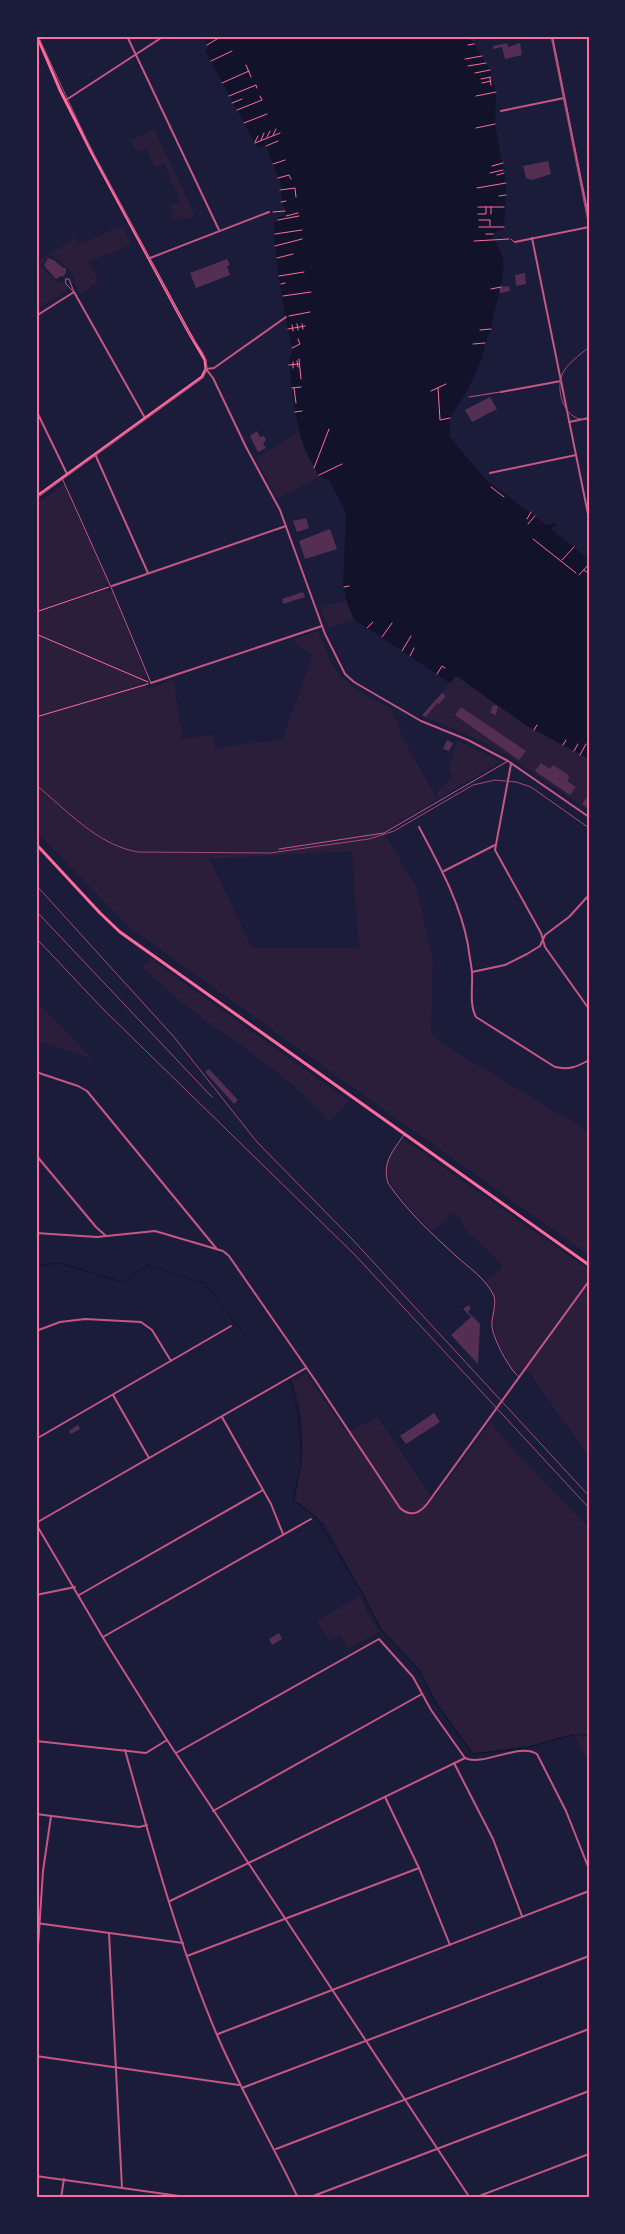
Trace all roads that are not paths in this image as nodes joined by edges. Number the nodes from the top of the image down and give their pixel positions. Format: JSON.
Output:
{"nodes":[{"id":1,"x":37,"y":36,"type":"edge"},
{"id":2,"x":127,"y":36,"type":"edge"},
{"id":3,"x":164,"y":36,"type":"edge"},
{"id":4,"x":552,"y":36,"type":"edge"},
{"id":5,"x":136,"y":56,"type":"junction"},
{"id":6,"x":564,"y":98,"type":"junction"},
{"id":7,"x":66,"y":100,"type":"junction"},
{"id":8,"x":500,"y":111,"type":"dead end"},
{"id":9,"x":269,"y":212,"type":"road end"},
{"id":10,"x":589,"y":220,"type":"edge"},
{"id":11,"x":589,"y":227,"type":"edge"},
{"id":12,"x":220,"y":230,"type":"junction"},
{"id":13,"x":532,"y":238,"type":"junction"},
{"id":14,"x":510,"y":239,"type":"road end"},
{"id":15,"x":515,"y":242,"type":"joint"},
{"id":16,"x":148,"y":258,"type":"junction"},
{"id":17,"x":74,"y":292,"type":"junction"},
{"id":18,"x":36,"y":316,"type":"edge"},
{"id":19,"x":286,"y":317,"type":"road end"},
{"id":20,"x":206,"y":369,"type":"junction"},
{"id":21,"x":561,"y":381,"type":"junction"},
{"id":22,"x":501,"y":392,"type":"joint"},
{"id":23,"x":469,"y":397,"type":"dead end"},
{"id":24,"x":36,"y":410,"type":"edge"},
{"id":25,"x":145,"y":418,"type":"junction"},
{"id":26,"x":589,"y":418,"type":"edge"},
{"id":27,"x":569,"y":422,"type":"junction"},
{"id":28,"x":94,"y":454,"type":"junction"},
{"id":29,"x":576,"y":455,"type":"junction"},
{"id":30,"x":490,"y":473,"type":"dead end"},
{"id":31,"x":67,"y":474,"type":"junction"},
{"id":32,"x":62,"y":478,"type":"junction"},
{"id":33,"x":36,"y":497,"type":"edge"},
{"id":34,"x":589,"y":519,"type":"edge"},
{"id":35,"x":286,"y":526,"type":"junction"},
{"id":36,"x":149,"y":574,"type":"junction"},
{"id":37,"x":112,"y":586,"type":"junction"},
{"id":38,"x":322,"y":626,"type":"junction"},
{"id":39,"x":151,"y":683,"type":"joint"},
{"id":40,"x":508,"y":761,"type":"junction"},
{"id":41,"x":511,"y":764,"type":"junction"},
{"id":42,"x":589,"y":817,"type":"edge"},
{"id":43,"x":419,"y":827,"type":"dead end"},
{"id":44,"x":36,"y":844,"type":"edge"},
{"id":45,"x":495,"y":845,"type":"junction"},
{"id":46,"x":279,"y":850,"type":"dead end"},
{"id":47,"x":443,"y":871,"type":"junction"},
{"id":48,"x":589,"y":895,"type":"edge"},
{"id":49,"x":543,"y":940,"type":"junction"},
{"id":50,"x":472,"y":972,"type":"junction"},
{"id":51,"x":589,"y":1009,"type":"edge"},
{"id":52,"x":589,"y":1060,"type":"edge"},
{"id":53,"x":36,"y":1072,"type":"edge"},
{"id":54,"x":404,"y":1135,"type":"junction"},
{"id":55,"x":36,"y":1155,"type":"edge"},
{"id":56,"x":36,"y":1233,"type":"edge"},
{"id":57,"x":107,"y":1237,"type":"junction"},
{"id":58,"x":216,"y":1248,"type":"junction"},
{"id":59,"x":589,"y":1265,"type":"edge"},
{"id":60,"x":589,"y":1281,"type":"edge"},
{"id":61,"x":231,"y":1326,"type":"dead end"},
{"id":62,"x":36,"y":1331,"type":"edge"},
{"id":63,"x":171,"y":1361,"type":"junction"},
{"id":64,"x":306,"y":1368,"type":"junction"},
{"id":65,"x":519,"y":1378,"type":"junction"},
{"id":66,"x":113,"y":1396,"type":"junction"},
{"id":67,"x":222,"y":1417,"type":"junction"},
{"id":68,"x":36,"y":1439,"type":"edge"},
{"id":69,"x":149,"y":1458,"type":"junction"},
{"id":70,"x":263,"y":1490,"type":"junction"},
{"id":71,"x":312,"y":1519,"type":"dead end"},
{"id":72,"x":36,"y":1524,"type":"edge"},
{"id":73,"x":283,"y":1534,"type":"junction"},
{"id":74,"x":75,"y":1588,"type":"junction"},
{"id":75,"x":36,"y":1595,"type":"edge"},
{"id":76,"x":80,"y":1596,"type":"junction"},
{"id":77,"x":102,"y":1637,"type":"junction"},
{"id":78,"x":422,"y":1694,"type":"junction"},
{"id":79,"x":167,"y":1740,"type":"junction"},
{"id":80,"x":36,"y":1741,"type":"edge"},
{"id":81,"x":125,"y":1750,"type":"junction"},
{"id":82,"x":176,"y":1753,"type":"junction"},
{"id":83,"x":465,"y":1758,"type":"junction"},
{"id":84,"x":454,"y":1763,"type":"junction"},
{"id":85,"x":385,"y":1797,"type":"junction"},
{"id":86,"x":213,"y":1811,"type":"junction"},
{"id":87,"x":36,"y":1814,"type":"edge"},
{"id":88,"x":51,"y":1816,"type":"junction"},
{"id":89,"x":147,"y":1825,"type":"junction"},
{"id":90,"x":249,"y":1862,"type":"junction"},
{"id":91,"x":419,"y":1868,"type":"junction"},
{"id":92,"x":589,"y":1869,"type":"edge"},
{"id":93,"x":589,"y":1891,"type":"edge"},
{"id":94,"x":170,"y":1901,"type":"junction"},
{"id":95,"x":522,"y":1917,"type":"junction"},
{"id":96,"x":286,"y":1918,"type":"junction"},
{"id":97,"x":38,"y":1923,"type":"edge"},
{"id":98,"x":109,"y":1933,"type":"junction"},
{"id":99,"x":183,"y":1943,"type":"junction"},
{"id":100,"x":450,"y":1945,"type":"junction"},
{"id":101,"x":187,"y":1956,"type":"junction"},
{"id":102,"x":589,"y":1956,"type":"edge"},
{"id":103,"x":36,"y":1977,"type":"edge"},
{"id":104,"x":332,"y":1990,"type":"junction"},
{"id":105,"x":589,"y":2029,"type":"edge"},
{"id":106,"x":217,"y":2035,"type":"junction"},
{"id":107,"x":366,"y":2040,"type":"junction"},
{"id":108,"x":36,"y":2056,"type":"edge"},
{"id":109,"x":115,"y":2067,"type":"junction"},
{"id":110,"x":240,"y":2085,"type":"junction"},
{"id":111,"x":242,"y":2088,"type":"junction"},
{"id":112,"x":589,"y":2091,"type":"edge"},
{"id":113,"x":405,"y":2100,"type":"junction"},
{"id":114,"x":437,"y":2148,"type":"junction"},
{"id":115,"x":275,"y":2149,"type":"junction"},
{"id":116,"x":589,"y":2154,"type":"edge"},
{"id":117,"x":36,"y":2176,"type":"edge"},
{"id":118,"x":64,"y":2179,"type":"junction"},
{"id":119,"x":122,"y":2188,"type":"junction"},
{"id":120,"x":62,"y":2198,"type":"edge"},
{"id":121,"x":194,"y":2198,"type":"edge"},
{"id":122,"x":298,"y":2198,"type":"edge"},
{"id":123,"x":308,"y":2198,"type":"edge"},
{"id":124,"x":470,"y":2198,"type":"edge"},
{"id":125,"x":474,"y":2198,"type":"edge"}],
"edges":[{"from":1,"to":7,"type":"main road"},
{"from":2,"to":5,"type":"street"},
{"from":3,"to":5,"type":"street"},
{"from":4,"to":6,"type":"street"},
{"from":5,"to":7,"type":"street"},
{"from":5,"to":12,"type":"street"},
{"from":6,"to":8,"type":"street"},
{"from":6,"to":10,"type":"street"},
{"from":7,"to":16,"type":"main road"},
{"from":9,"to":12,"type":"street"},
{"from":11,"to":13,"type":"street"},
{"from":12,"to":16,"type":"street"},
{"from":13,"to":15,"type":"street"},
{"from":13,"to":21,"type":"street"},
{"from":14,"to":15,"type":"lane"},
{"from":16,"to":20,"type":"main road"},
{"from":17,"to":17,"type":"lane"},
{"from":17,"to":18,"type":"street"},
{"from":17,"to":25,"type":"street"},
{"from":19,"to":20,"type":"street"},
{"from":20,"to":25,"type":"main road"},
{"from":20,"to":35,"type":"street"},
{"from":21,"to":22,"type":"street"},
{"from":21,"to":27,"type":"street"},
{"from":22,"to":23,"type":"lane"},
{"from":24,"to":31,"type":"street"},
{"from":25,"to":28,"type":"main road"},
{"from":26,"to":27,"type":"street"},
{"from":27,"to":29,"type":"street"},
{"from":28,"to":31,"type":"main road"},
{"from":28,"to":36,"type":"street"},
{"from":29,"to":30,"type":"street"},
{"from":29,"to":34,"type":"street"},
{"from":31,"to":32,"type":"main road"},
{"from":32,"to":33,"type":"main road"},
{"from":32,"to":37,"type":"lane"},
{"from":35,"to":36,"type":"street"},
{"from":35,"to":38,"type":"street"},
{"from":36,"to":37,"type":"street"},
{"from":37,"to":39,"type":"lane"},
{"from":38,"to":39,"type":"street"},
{"from":38,"to":40,"type":"street"},
{"from":40,"to":41,"type":"street"},
{"from":40,"to":46,"type":"lane"},
{"from":41,"to":42,"type":"street"},
{"from":41,"to":45,"type":"street"},
{"from":43,"to":47,"type":"street"},
{"from":44,"to":54,"type":"main road"},
{"from":45,"to":47,"type":"street"},
{"from":45,"to":49,"type":"street"},
{"from":47,"to":50,"type":"street"},
{"from":48,"to":49,"type":"street"},
{"from":49,"to":50,"type":"street"},
{"from":49,"to":51,"type":"street"},
{"from":50,"to":52,"type":"street"},
{"from":53,"to":58,"type":"street"},
{"from":54,"to":59,"type":"main road"},
{"from":54,"to":65,"type":"lane"},
{"from":55,"to":57,"type":"street"},
{"from":56,"to":57,"type":"street"},
{"from":57,"to":58,"type":"street"},
{"from":58,"to":64,"type":"street"},
{"from":60,"to":65,"type":"street"},
{"from":61,"to":63,"type":"street"},
{"from":62,"to":63,"type":"street"},
{"from":63,"to":66,"type":"street"},
{"from":64,"to":65,"type":"street"},
{"from":64,"to":67,"type":"street"},
{"from":66,"to":68,"type":"street"},
{"from":66,"to":69,"type":"street"},
{"from":67,"to":69,"type":"street"},
{"from":67,"to":70,"type":"street"},
{"from":69,"to":72,"type":"street"},
{"from":70,"to":73,"type":"street"},
{"from":70,"to":76,"type":"street"},
{"from":71,"to":73,"type":"street"},
{"from":72,"to":74,"type":"street"},
{"from":73,"to":77,"type":"street"},
{"from":74,"to":75,"type":"street"},
{"from":74,"to":76,"type":"street"},
{"from":76,"to":77,"type":"street"},
{"from":77,"to":79,"type":"street"},
{"from":78,"to":82,"type":"street"},
{"from":78,"to":83,"type":"street"},
{"from":78,"to":86,"type":"street"},
{"from":79,"to":81,"type":"street"},
{"from":79,"to":82,"type":"street"},
{"from":80,"to":81,"type":"street"},
{"from":81,"to":89,"type":"street"},
{"from":82,"to":86,"type":"street"},
{"from":83,"to":84,"type":"street"},
{"from":83,"to":92,"type":"street"},
{"from":84,"to":85,"type":"street"},
{"from":84,"to":95,"type":"street"},
{"from":85,"to":90,"type":"street"},
{"from":85,"to":91,"type":"street"},
{"from":86,"to":90,"type":"street"},
{"from":87,"to":88,"type":"street"},
{"from":88,"to":89,"type":"street"},
{"from":88,"to":97,"type":"street"},
{"from":89,"to":94,"type":"street"},
{"from":90,"to":94,"type":"street"},
{"from":90,"to":96,"type":"street"},
{"from":91,"to":96,"type":"street"},
{"from":91,"to":100,"type":"street"},
{"from":93,"to":95,"type":"street"},
{"from":94,"to":99,"type":"street"},
{"from":95,"to":100,"type":"street"},
{"from":96,"to":101,"type":"street"},
{"from":96,"to":104,"type":"street"},
{"from":97,"to":98,"type":"street"},
{"from":97,"to":103,"type":"street"},
{"from":98,"to":99,"type":"street"},
{"from":98,"to":109,"type":"street"},
{"from":99,"to":101,"type":"street"},
{"from":100,"to":104,"type":"street"},
{"from":101,"to":106,"type":"street"},
{"from":102,"to":107,"type":"street"},
{"from":104,"to":106,"type":"street"},
{"from":104,"to":107,"type":"street"},
{"from":105,"to":113,"type":"street"},
{"from":106,"to":110,"type":"street"},
{"from":107,"to":111,"type":"street"},
{"from":107,"to":113,"type":"street"},
{"from":108,"to":109,"type":"street"},
{"from":109,"to":110,"type":"street"},
{"from":109,"to":119,"type":"street"},
{"from":110,"to":111,"type":"street"},
{"from":111,"to":115,"type":"street"},
{"from":112,"to":114,"type":"street"},
{"from":113,"to":114,"type":"street"},
{"from":113,"to":115,"type":"street"},
{"from":114,"to":123,"type":"street"},
{"from":114,"to":124,"type":"street"},
{"from":115,"to":122,"type":"street"},
{"from":116,"to":125,"type":"street"},
{"from":117,"to":118,"type":"street"},
{"from":118,"to":119,"type":"street"},
{"from":118,"to":120,"type":"street"},
{"from":119,"to":121,"type":"street"}]}
